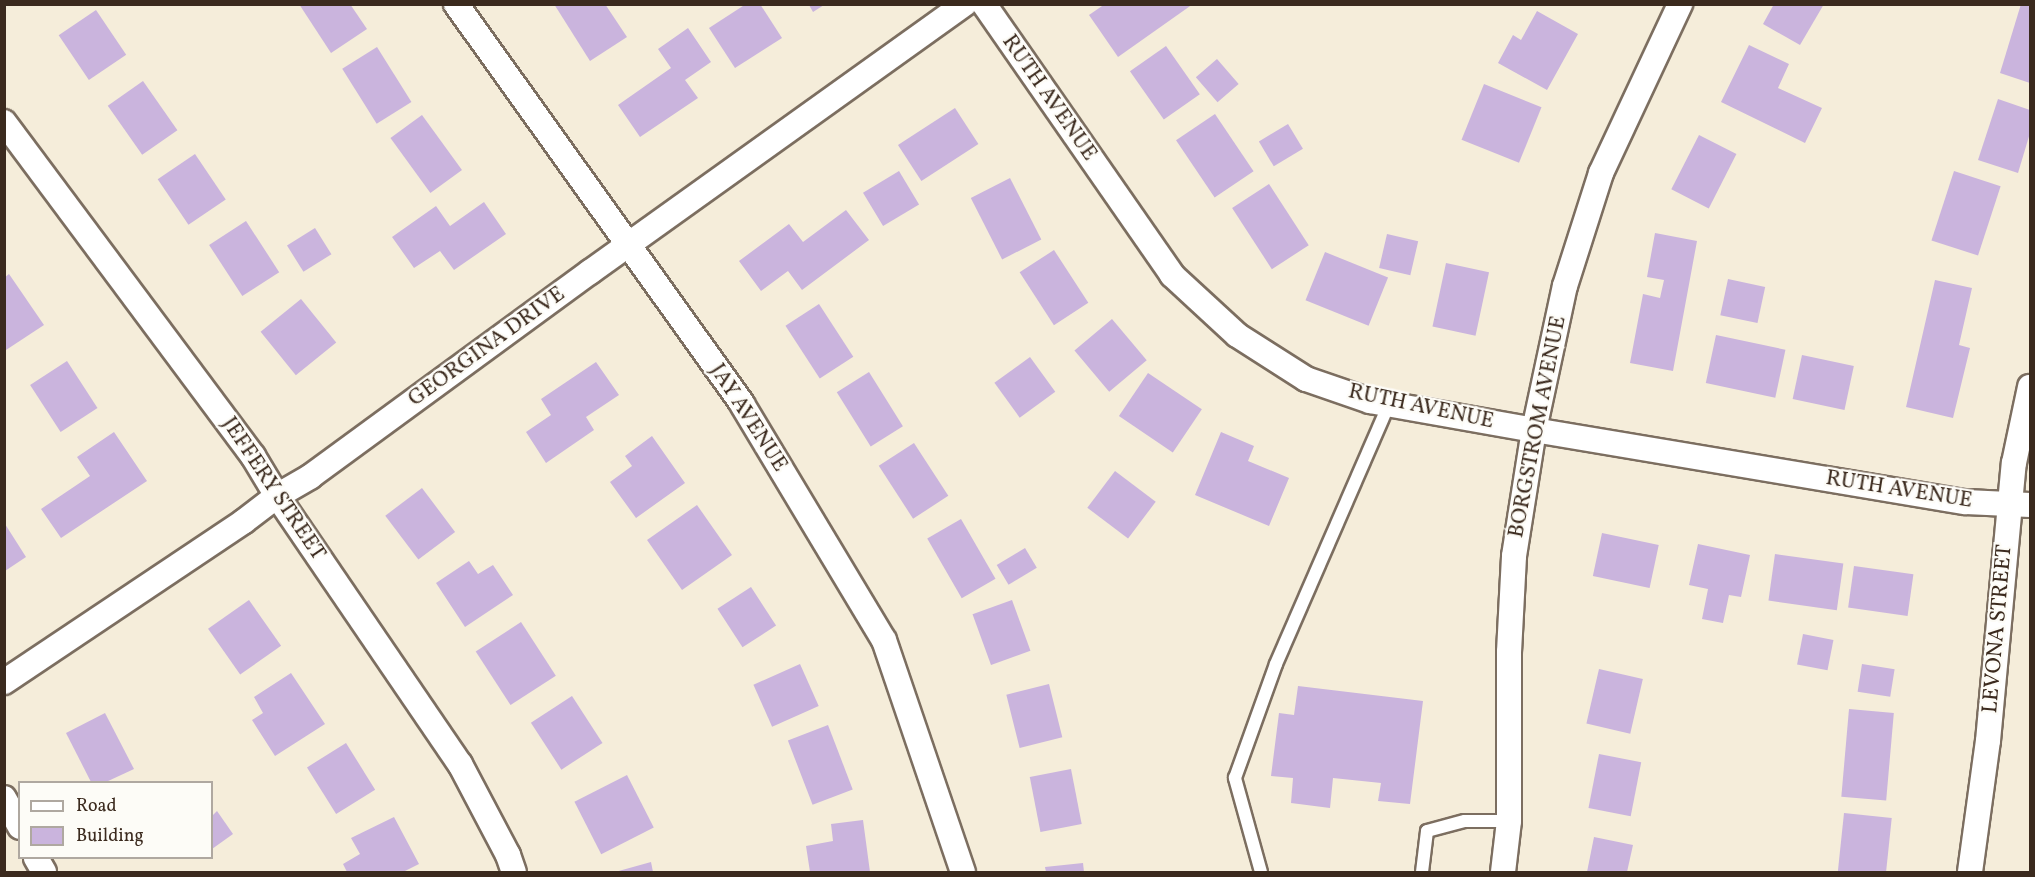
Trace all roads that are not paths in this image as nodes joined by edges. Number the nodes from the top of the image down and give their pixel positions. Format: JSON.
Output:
{"nodes":[{"id":1,"x":456,"y":4,"type":"edge"},
{"id":2,"x":965,"y":4,"type":"edge"},
{"id":3,"x":984,"y":4,"type":"edge"},
{"id":4,"x":1680,"y":4,"type":"edge"},
{"id":5,"x":4,"y":122,"type":"edge"},
{"id":6,"x":629,"y":245,"type":"junction"},
{"id":7,"x":2031,"y":387,"type":"edge"},
{"id":8,"x":1389,"y":404,"type":"junction"},
{"id":9,"x":1534,"y":430,"type":"junction"},
{"id":10,"x":277,"y":496,"type":"junction"},
{"id":11,"x":2020,"y":505,"type":"edge"},
{"id":12,"x":4,"y":682,"type":"edge"},
{"id":13,"x":4,"y":798,"type":"edge"},
{"id":14,"x":1509,"y":821,"type":"junction"},
{"id":15,"x":18,"y":823,"type":"edge"},
{"id":16,"x":37,"y":859,"type":"edge"},
{"id":17,"x":44,"y":873,"type":"edge"},
{"id":18,"x":514,"y":873,"type":"edge"},
{"id":19,"x":963,"y":873,"type":"edge"},
{"id":20,"x":1261,"y":873,"type":"edge"},
{"id":21,"x":1422,"y":873,"type":"edge"},
{"id":22,"x":1503,"y":873,"type":"edge"},
{"id":23,"x":1970,"y":873,"type":"edge"}],
"edges":[{"from":1,"to":6,"type":"street","name":"JAY AVENUE"},
{"from":2,"to":6,"type":"street","name":"GEORGINA DRIVE"},
{"from":3,"to":8,"type":"street","name":"RUTH AVENUE"},
{"from":4,"to":9,"type":"street","name":"BORGSTROM AVENUE"},
{"from":5,"to":10,"type":"street","name":"JEFFERY STREET"},
{"from":6,"to":10,"type":"street","name":"GEORGINA DRIVE"},
{"from":6,"to":19,"type":"street","name":"JAY AVENUE"},
{"from":7,"to":11,"type":"street","name":"LEVONA STREET"},
{"from":8,"to":9,"type":"street","name":"RUTH AVENUE"},
{"from":8,"to":20,"type":"lane"},
{"from":9,"to":11,"type":"street","name":"RUTH AVENUE"},
{"from":9,"to":14,"type":"street","name":"BORGSTROM AVENUE"},
{"from":10,"to":12,"type":"street","name":"GEORGINA DRIVE"},
{"from":10,"to":18,"type":"street","name":"JEFFERY STREET"},
{"from":11,"to":23,"type":"street","name":"LEVONA STREET"},
{"from":13,"to":15,"type":"street"},
{"from":14,"to":21,"type":"lane"},
{"from":14,"to":22,"type":"street","name":"BORGSTROM AVENUE"},
{"from":16,"to":17,"type":"street"}]}
